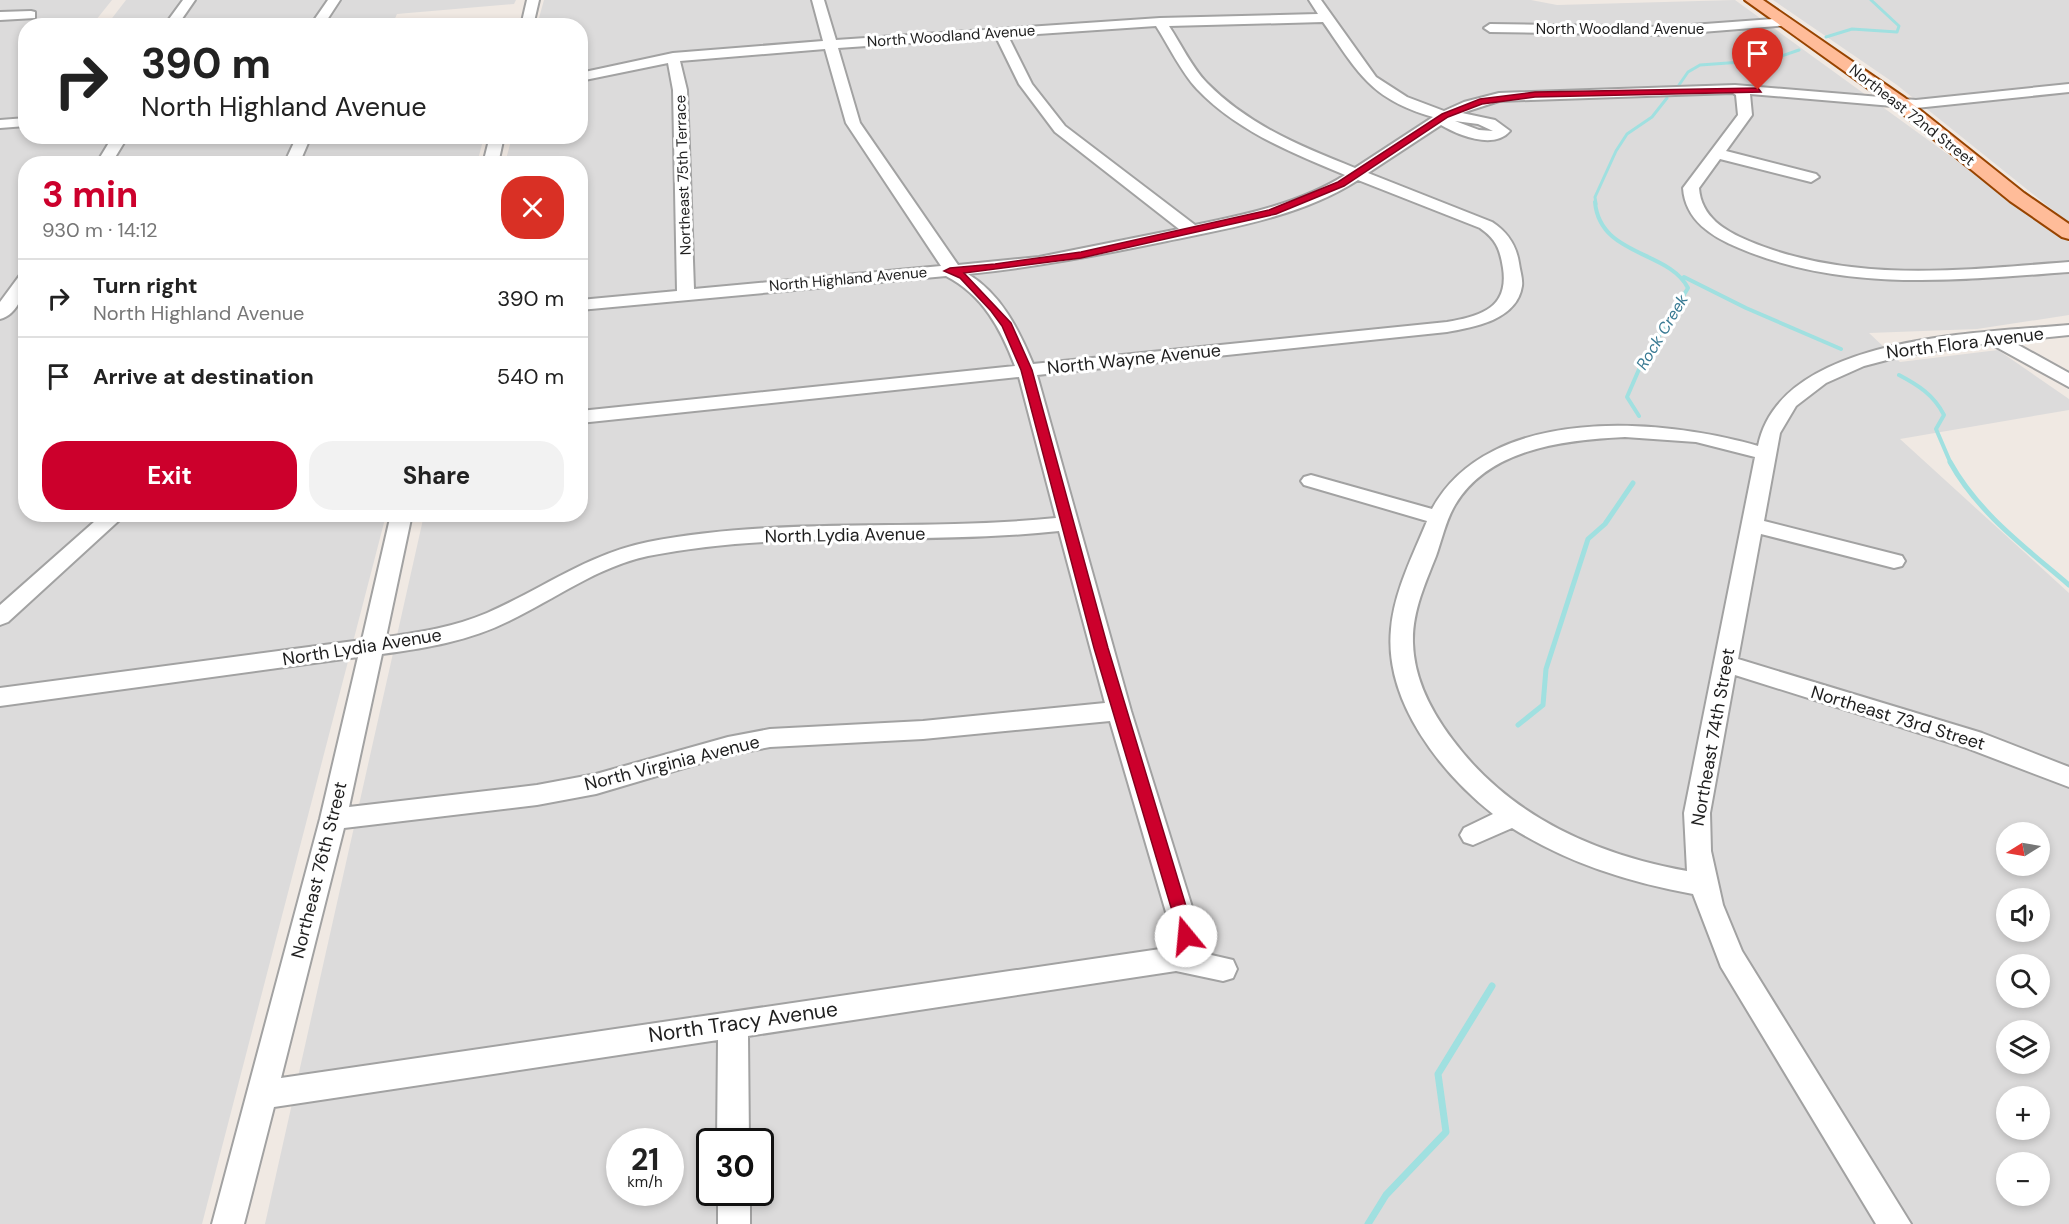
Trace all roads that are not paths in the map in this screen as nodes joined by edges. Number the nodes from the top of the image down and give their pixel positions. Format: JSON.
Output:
{"nodes":[{"id":1,"x":189,"y":0,"type":"edge"},
{"id":2,"x":201,"y":0,"type":"edge"},
{"id":3,"x":334,"y":0,"type":"edge"},
{"id":4,"x":533,"y":0,"type":"edge"},
{"id":5,"x":818,"y":0,"type":"edge"},
{"id":6,"x":1315,"y":0,"type":"edge"},
{"id":7,"x":1753,"y":0,"type":"edge"},
{"id":8,"x":0,"y":15,"type":"edge"},
{"id":9,"x":31,"y":15,"type":"dead end"},
{"id":10,"x":176,"y":18,"type":"edge"},
{"id":11,"x":322,"y":18,"type":"edge"},
{"id":12,"x":529,"y":18,"type":"edge"},
{"id":13,"x":1325,"y":18,"type":"junction"},
{"id":14,"x":1160,"y":22,"type":"junction"},
{"id":15,"x":1786,"y":22,"type":"junction"},
{"id":16,"x":1490,"y":28,"type":"dead end"},
{"id":17,"x":1000,"y":32,"type":"junction"},
{"id":18,"x":829,"y":44,"type":"junction"},
{"id":19,"x":673,"y":57,"type":"junction"},
{"id":20,"x":588,"y":75,"type":"edge"},
{"id":21,"x":2069,"y":88,"type":"edge"},
{"id":22,"x":1735,"y":89,"type":"junction"},
{"id":23,"x":1899,"y":102,"type":"junction"},
{"id":24,"x":1445,"y":116,"type":"junction"},
{"id":25,"x":18,"y":123,"type":"edge"},
{"id":26,"x":0,"y":124,"type":"edge"},
{"id":27,"x":1716,"y":153,"type":"junction"},
{"id":28,"x":1358,"y":174,"type":"junction"},
{"id":29,"x":1811,"y":177,"type":"dead end"},
{"id":30,"x":1192,"y":231,"type":"junction"},
{"id":31,"x":2069,"y":233,"type":"edge"},
{"id":32,"x":2069,"y":267,"type":"edge"},
{"id":33,"x":950,"y":271,"type":"junction"},
{"id":34,"x":18,"y":290,"type":"edge"},
{"id":35,"x":686,"y":294,"type":"junction"},
{"id":36,"x":588,"y":303,"type":"edge"},
{"id":37,"x":0,"y":314,"type":"edge"},
{"id":38,"x":2069,"y":330,"type":"edge"},
{"id":39,"x":1995,"y":339,"type":"junction"},
{"id":40,"x":1026,"y":370,"type":"junction"},
{"id":41,"x":2069,"y":381,"type":"edge"},
{"id":42,"x":588,"y":416,"type":"edge"},
{"id":43,"x":1766,"y":454,"type":"junction"},
{"id":44,"x":1311,"y":481,"type":"dead end"},
{"id":45,"x":1440,"y":518,"type":"junction"},
{"id":46,"x":107,"y":522,"type":"edge"},
{"id":47,"x":400,"y":522,"type":"edge"},
{"id":48,"x":1066,"y":524,"type":"junction"},
{"id":49,"x":1752,"y":525,"type":"junction"},
{"id":50,"x":1894,"y":561,"type":"dead end"},
{"id":51,"x":0,"y":618,"type":"edge"},
{"id":52,"x":372,"y":647,"type":"junction"},
{"id":53,"x":1725,"y":664,"type":"junction"},
{"id":54,"x":0,"y":697,"type":"edge"},
{"id":55,"x":1119,"y":711,"type":"junction"},
{"id":56,"x":2069,"y":777,"type":"edge"},
{"id":57,"x":1512,"y":817,"type":"junction"},
{"id":58,"x":333,"y":819,"type":"junction"},
{"id":59,"x":1473,"y":835,"type":"dead end"},
{"id":60,"x":1702,"y":885,"type":"junction"},
{"id":61,"x":1176,"y":958,"type":"junction"},
{"id":62,"x":1223,"y":969,"type":"dead end"},
{"id":63,"x":733,"y":1023,"type":"junction"},
{"id":64,"x":262,"y":1095,"type":"junction"},
{"id":65,"x":734,"y":1128,"type":"edge"},
{"id":66,"x":734,"y":1206,"type":"edge"},
{"id":67,"x":228,"y":1224,"type":"edge"},
{"id":68,"x":734,"y":1224,"type":"edge"},
{"id":69,"x":1895,"y":1224,"type":"edge"}],
"edges":[{"from":1,"to":2,"type":"street"},
{"from":1,"to":10,"type":"street"},
{"from":3,"to":11,"type":"street"},
{"from":4,"to":12,"type":"street"},
{"from":5,"to":18,"type":"street"},
{"from":6,"to":13,"type":"street"},
{"from":7,"to":15,"type":"main road","name":"Northeast 72nd Street"},
{"from":8,"to":9,"type":"street"},
{"from":13,"to":14,"type":"street","name":"North Woodland Avenue"},
{"from":13,"to":24,"type":"street"},
{"from":14,"to":17,"type":"street","name":"North Woodland Avenue"},
{"from":14,"to":28,"type":"street"},
{"from":15,"to":16,"type":"street","name":"North Woodland Avenue"},
{"from":15,"to":23,"type":"main road","name":"Northeast 72nd Street"},
{"from":17,"to":18,"type":"street","name":"North Woodland Avenue"},
{"from":17,"to":30,"type":"street"},
{"from":18,"to":19,"type":"street","name":"North Woodland Avenue"},
{"from":18,"to":33,"type":"street"},
{"from":19,"to":20,"type":"street","name":"North Woodland Avenue"},
{"from":19,"to":35,"type":"street","name":"Northeast 75th Terrace"},
{"from":21,"to":23,"type":"street","name":"North Highland Avenue"},
{"from":22,"to":23,"type":"street","name":"North Highland Avenue"},
{"from":22,"to":24,"type":"street","name":"North Highland Avenue"},
{"from":22,"to":27,"type":"street"},
{"from":23,"to":31,"type":"main road","name":"Northeast 72nd Street"},
{"from":24,"to":28,"type":"street","name":"North Highland Avenue"},
{"from":25,"to":26,"type":"street"},
{"from":27,"to":29,"type":"street"},
{"from":27,"to":32,"type":"street"},
{"from":28,"to":30,"type":"street","name":"North Highland Avenue"},
{"from":28,"to":40,"type":"street","name":"North Wayne Avenue"},
{"from":30,"to":33,"type":"street","name":"North Highland Avenue"},
{"from":33,"to":35,"type":"street","name":"North Highland Avenue"},
{"from":33,"to":40,"type":"street"},
{"from":34,"to":37,"type":"street"},
{"from":35,"to":36,"type":"street","name":"North Highland Avenue"},
{"from":38,"to":39,"type":"street","name":"North Flora Avenue"},
{"from":39,"to":41,"type":"street"},
{"from":39,"to":43,"type":"street","name":"North Flora Avenue"},
{"from":40,"to":42,"type":"street","name":"North Wayne Avenue"},
{"from":40,"to":48,"type":"street"},
{"from":43,"to":45,"type":"street"},
{"from":43,"to":49,"type":"street","name":"Northeast 74th Street"},
{"from":44,"to":45,"type":"street"},
{"from":45,"to":57,"type":"street"},
{"from":46,"to":51,"type":"street"},
{"from":47,"to":52,"type":"street","name":"Northeast 76th Street"},
{"from":48,"to":52,"type":"street","name":"North Lydia Avenue"},
{"from":48,"to":55,"type":"street"},
{"from":49,"to":50,"type":"street"},
{"from":49,"to":53,"type":"street","name":"Northeast 74th Street"},
{"from":52,"to":54,"type":"street","name":"North Lydia Avenue"},
{"from":52,"to":58,"type":"street","name":"Northeast 76th Street"},
{"from":53,"to":56,"type":"street","name":"Northeast 73rd Street"},
{"from":53,"to":60,"type":"street","name":"Northeast 74th Street"},
{"from":55,"to":58,"type":"street","name":"North Virginia Avenue"},
{"from":55,"to":61,"type":"street"},
{"from":57,"to":59,"type":"street"},
{"from":57,"to":60,"type":"street"},
{"from":58,"to":64,"type":"street","name":"Northeast 76th Street"},
{"from":60,"to":69,"type":"street","name":"Northeast 74th Street"},
{"from":61,"to":62,"type":"street","name":"North Tracy Avenue"},
{"from":61,"to":63,"type":"street","name":"North Tracy Avenue"},
{"from":63,"to":64,"type":"street","name":"North Tracy Avenue"},
{"from":63,"to":65,"type":"street"},
{"from":64,"to":67,"type":"street","name":"Northeast 76th Street"},
{"from":66,"to":68,"type":"street"}]}
